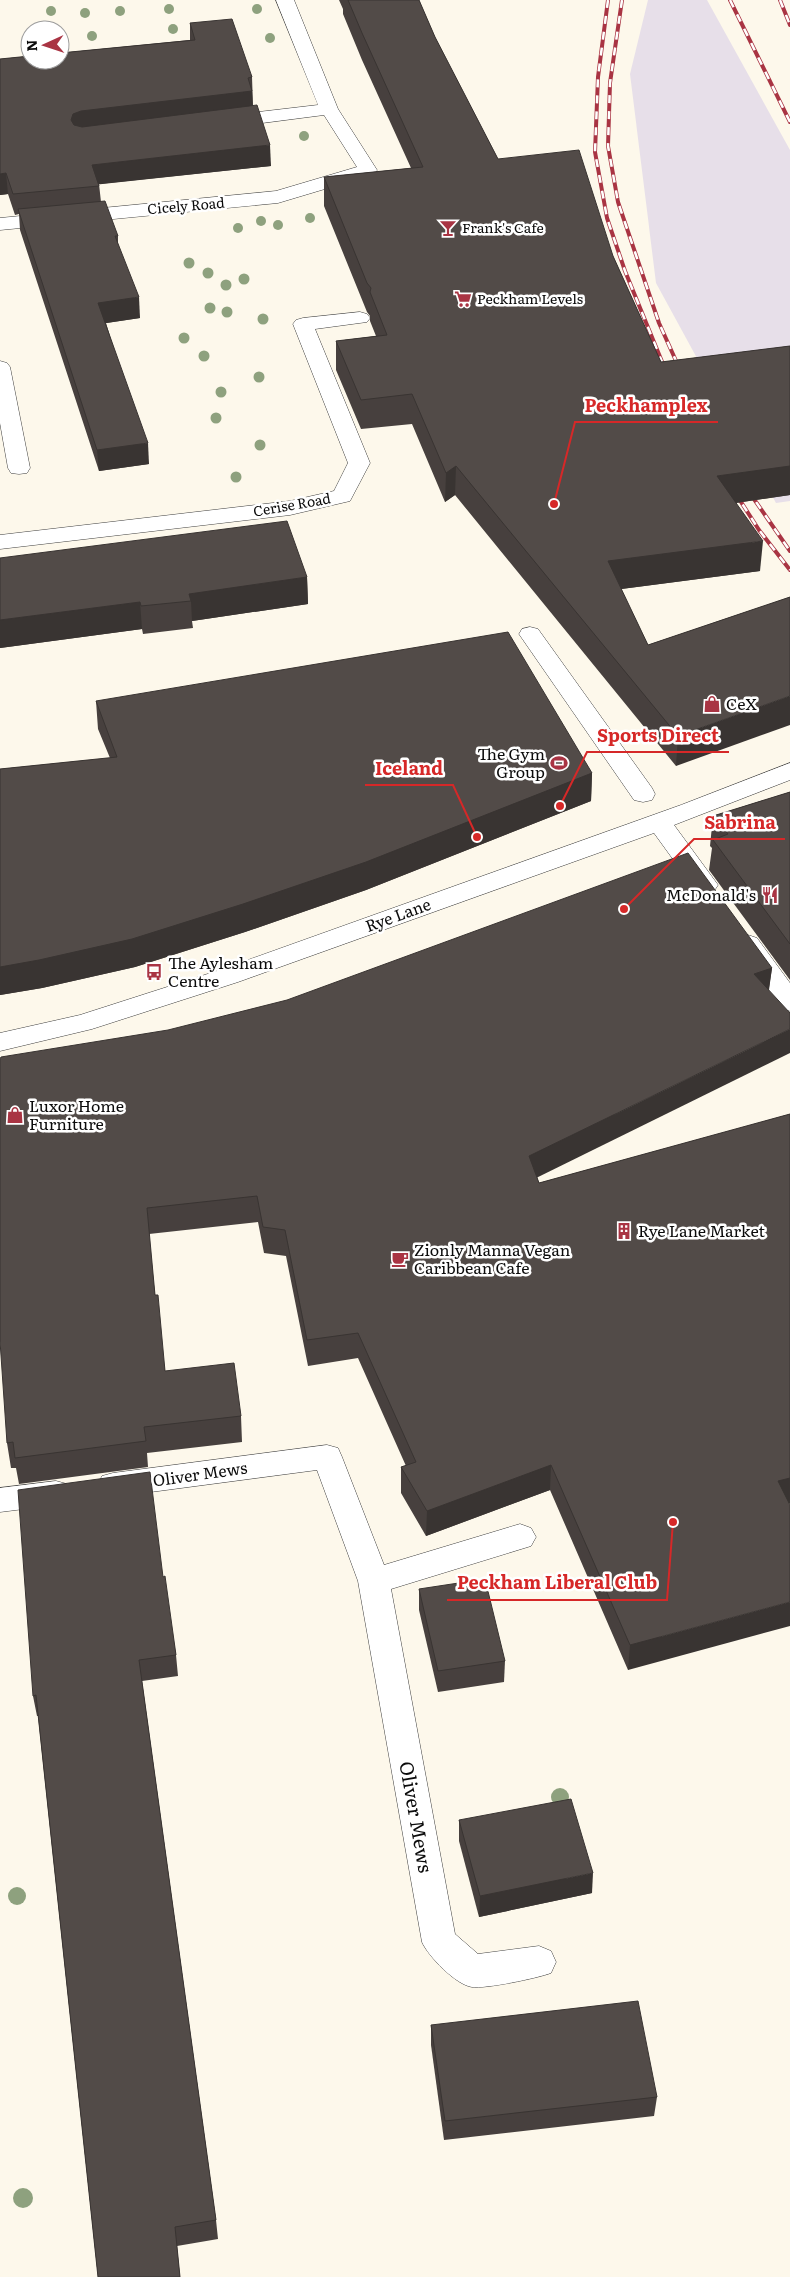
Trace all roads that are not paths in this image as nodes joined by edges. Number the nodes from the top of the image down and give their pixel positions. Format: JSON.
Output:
{"nodes":[{"id":1,"x":285,"y":0,"type":"edge"},
{"id":2,"x":329,"y":109,"type":"junction"},
{"id":3,"x":211,"y":123,"type":"edge"},
{"id":4,"x":0,"y":224,"type":"edge"},
{"id":5,"x":360,"y":318,"type":"dead end"},
{"id":6,"x":0,"y":368,"type":"edge"},
{"id":7,"x":19,"y":468,"type":"dead end"},
{"id":8,"x":0,"y":542,"type":"edge"},
{"id":9,"x":530,"y":634,"type":"dead end"},
{"id":10,"x":790,"y":771,"type":"edge"},
{"id":11,"x":643,"y":794,"type":"dead end"},
{"id":12,"x":658,"y":821,"type":"junction"},
{"id":13,"x":790,"y":1002,"type":"edge"},
{"id":14,"x":0,"y":1042,"type":"edge"},
{"id":15,"x":0,"y":1500,"type":"edge"},
{"id":16,"x":520,"y":1537,"type":"dead end"},
{"id":17,"x":374,"y":1581,"type":"junction"},
{"id":18,"x":539,"y":1962,"type":"dead end"}],
"edges":[{"from":1,"to":2,"type":"street"},
{"from":2,"to":3,"type":"street"},
{"from":2,"to":4,"type":"street","name":"Cicely Road"},
{"from":5,"to":8,"type":"street","name":"Cerise Road"},
{"from":6,"to":7,"type":"street"},
{"from":9,"to":11,"type":"street"},
{"from":10,"to":12,"type":"street","name":"Rye Lane"},
{"from":12,"to":13,"type":"street"},
{"from":12,"to":14,"type":"street","name":"Rye Lane"},
{"from":15,"to":17,"type":"street","name":"Oliver Mews"},
{"from":16,"to":17,"type":"street"},
{"from":17,"to":18,"type":"street","name":"Oliver Mews"}]}
